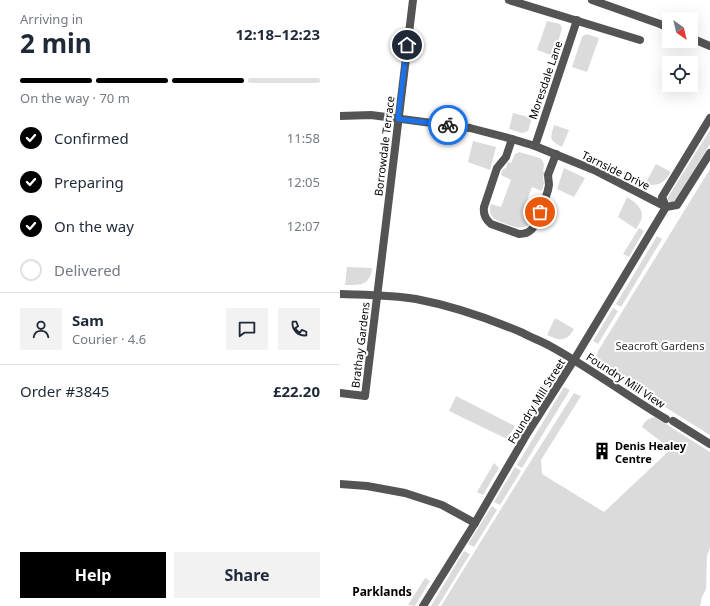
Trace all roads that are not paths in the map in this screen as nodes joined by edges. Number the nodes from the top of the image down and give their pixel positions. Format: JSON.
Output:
{"nodes":[{"id":1,"x":413,"y":0,"type":"edge"},
{"id":2,"x":508,"y":0,"type":"edge"},
{"id":3,"x":592,"y":0,"type":"edge"},
{"id":4,"x":577,"y":20,"type":"junction"},
{"id":5,"x":662,"y":25,"type":"edge"},
{"id":6,"x":640,"y":40,"type":"dead end"},
{"id":7,"x":698,"y":41,"type":"edge"},
{"id":8,"x":710,"y":46,"type":"edge"},
{"id":9,"x":340,"y":116,"type":"edge"},
{"id":10,"x":710,"y":118,"type":"edge"},
{"id":11,"x":398,"y":119,"type":"junction"},
{"id":12,"x":512,"y":139,"type":"junction"},
{"id":13,"x":535,"y":146,"type":"junction"},
{"id":14,"x":710,"y":153,"type":"edge"},
{"id":15,"x":556,"y":154,"type":"junction"},
{"id":16,"x":666,"y":207,"type":"junction"},
{"id":17,"x":340,"y":294,"type":"edge"},
{"id":18,"x":377,"y":295,"type":"junction"},
{"id":19,"x":574,"y":360,"type":"junction"},
{"id":20,"x":340,"y":393,"type":"edge"},
{"id":21,"x":710,"y":444,"type":"edge"},
{"id":22,"x":340,"y":484,"type":"edge"},
{"id":23,"x":475,"y":523,"type":"junction"},
{"id":24,"x":423,"y":606,"type":"edge"}],
"edges":[{"from":1,"to":11,"type":"street","name":"Borrowdale Terrace"},
{"from":2,"to":4,"type":"street"},
{"from":3,"to":5,"type":"street"},
{"from":4,"to":6,"type":"street"},
{"from":4,"to":13,"type":"street","name":"Moresdale Lane"},
{"from":7,"to":8,"type":"street"},
{"from":9,"to":11,"type":"street","name":"Tarnside Drive"},
{"from":10,"to":16,"type":"street","name":"Foundry Mill Street"},
{"from":11,"to":12,"type":"street","name":"Tarnside Drive"},
{"from":11,"to":18,"type":"street","name":"Borrowdale Terrace"},
{"from":12,"to":13,"type":"street","name":"Tarnside Drive"},
{"from":12,"to":15,"type":"street"},
{"from":13,"to":15,"type":"street","name":"Tarnside Drive"},
{"from":14,"to":16,"type":"street","name":"Foundry Mill Street"},
{"from":15,"to":16,"type":"street","name":"Tarnside Drive"},
{"from":16,"to":19,"type":"street","name":"Foundry Mill Street"},
{"from":17,"to":18,"type":"street","name":"Foundry Mill View"},
{"from":18,"to":19,"type":"street","name":"Foundry Mill View"},
{"from":18,"to":20,"type":"street","name":"Brathay Gardens"},
{"from":19,"to":21,"type":"street","name":"Foundry Mill View"},
{"from":19,"to":23,"type":"street","name":"Foundry Mill Street"},
{"from":22,"to":23,"type":"street"},
{"from":23,"to":24,"type":"street","name":"Foundry Mill Street"}]}
